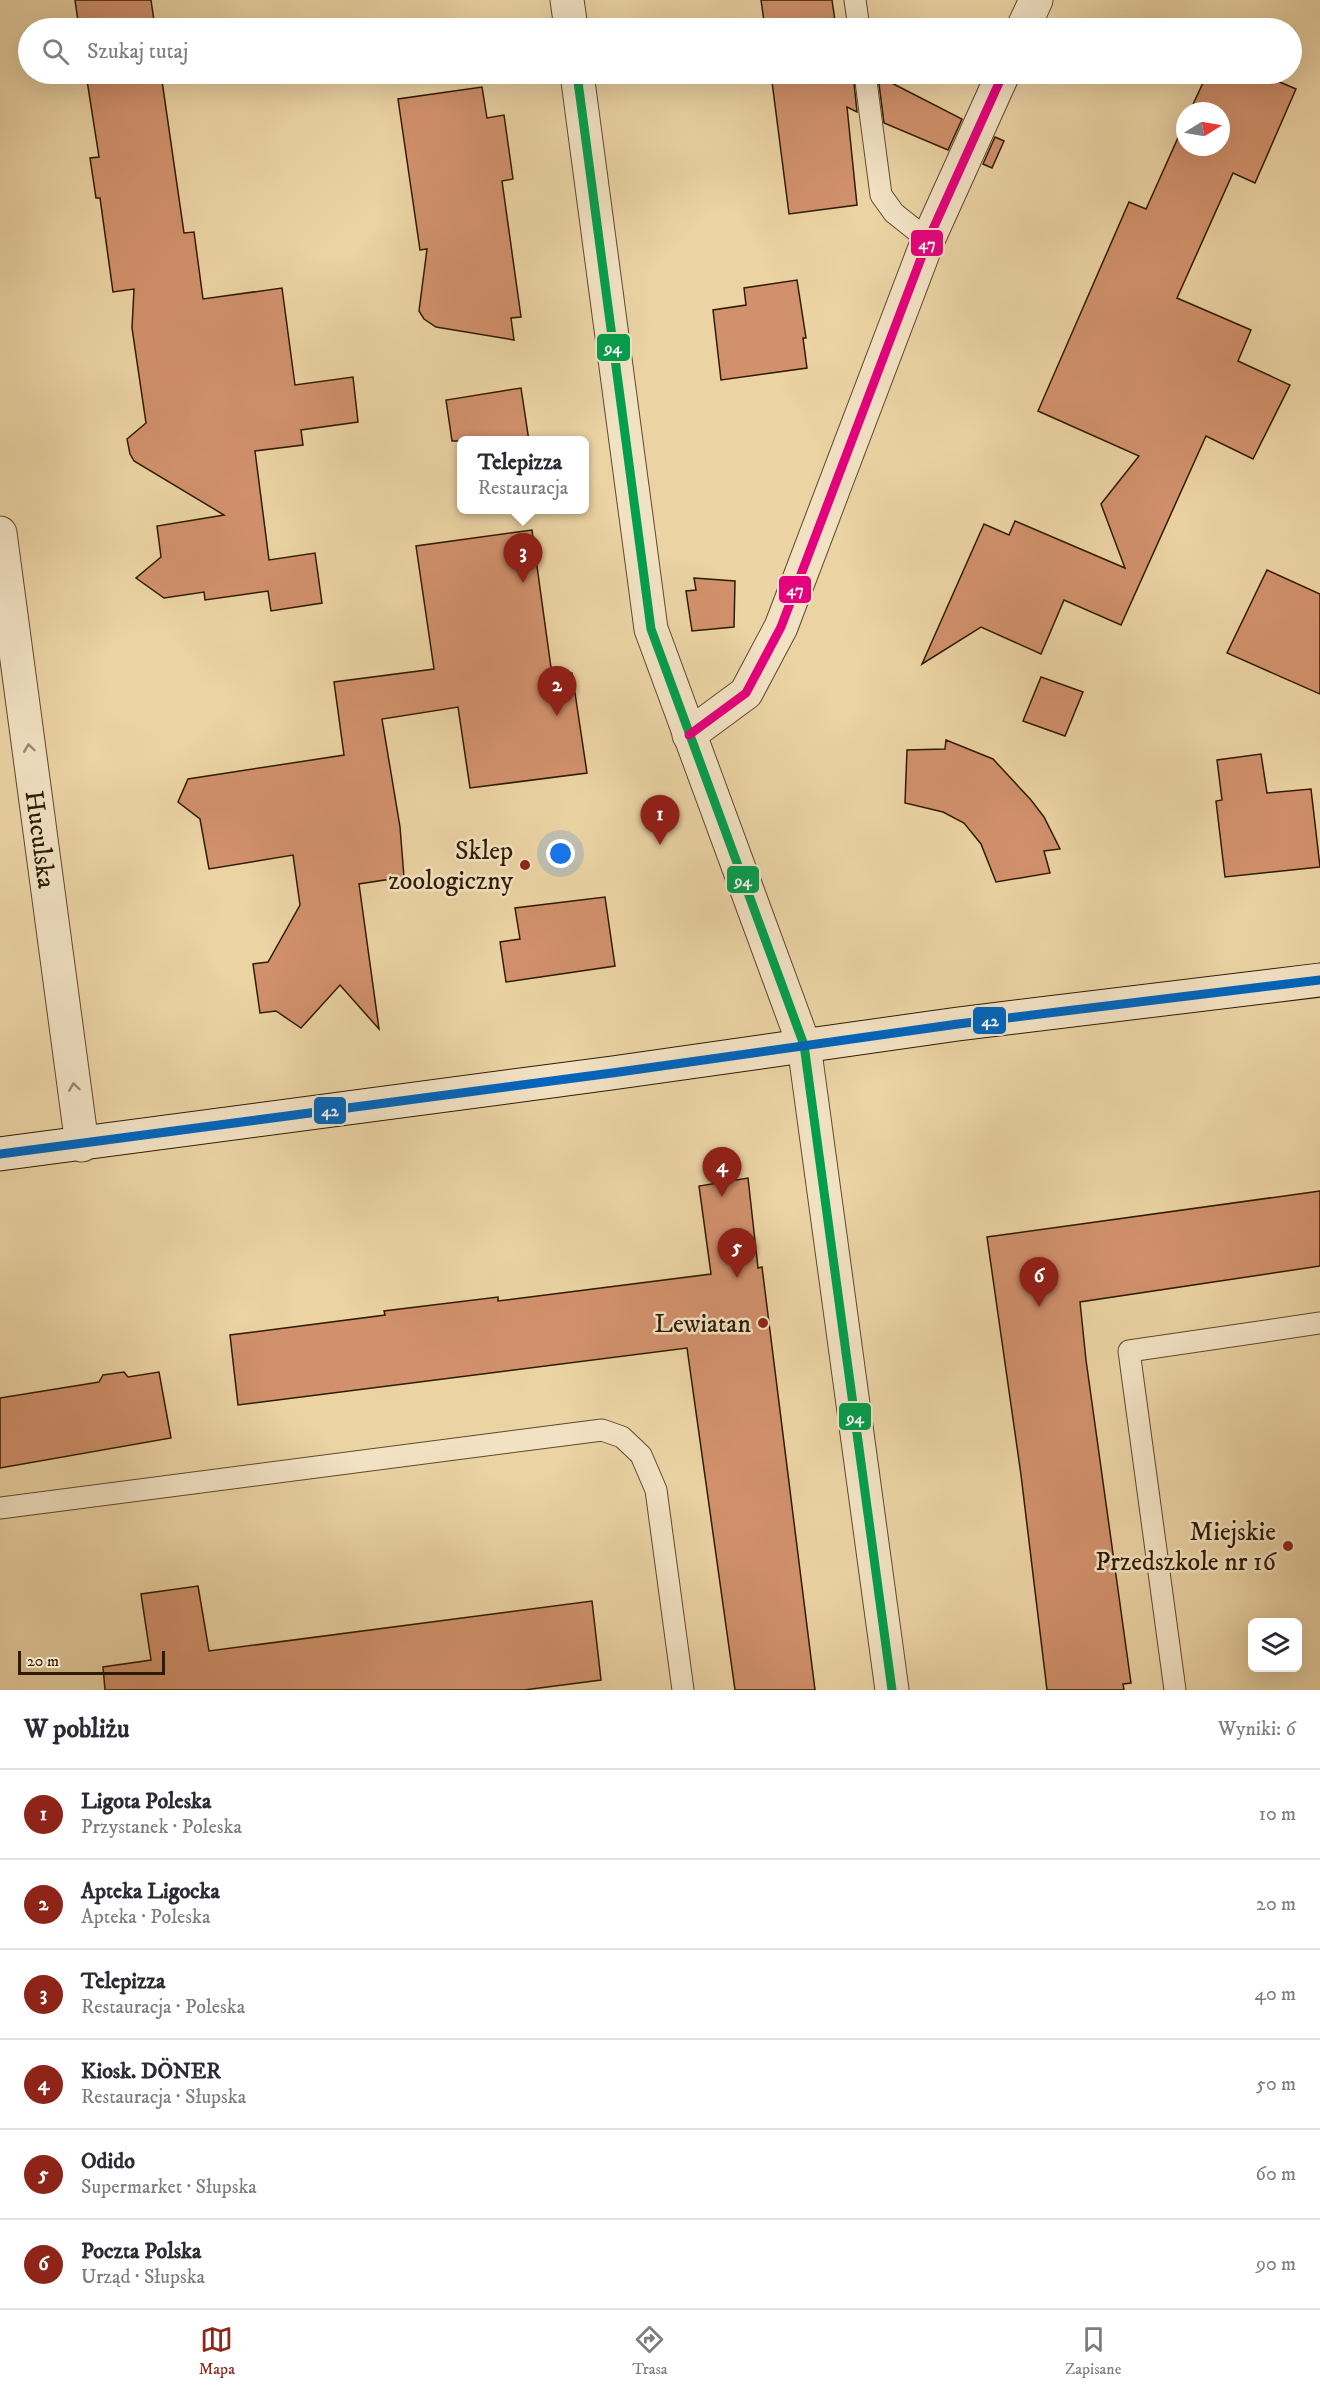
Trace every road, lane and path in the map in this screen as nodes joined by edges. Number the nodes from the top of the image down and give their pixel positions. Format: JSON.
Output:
{"nodes":[{"id":1,"x":567,"y":0,"type":"edge"},
{"id":2,"x":855,"y":0,"type":"edge"},
{"id":3,"x":1036,"y":0,"type":"edge"},
{"id":4,"x":569,"y":18,"type":"edge"},
{"id":5,"x":858,"y":18,"type":"edge"},
{"id":6,"x":1028,"y":18,"type":"edge"},
{"id":7,"x":578,"y":84,"type":"edge"},
{"id":8,"x":866,"y":84,"type":"edge"},
{"id":9,"x":998,"y":84,"type":"edge"},
{"id":10,"x":928,"y":240,"type":"junction"},
{"id":11,"x":0,"y":533,"type":"edge"},
{"id":12,"x":689,"y":735,"type":"junction"},
{"id":13,"x":1320,"y":980,"type":"edge"},
{"id":14,"x":804,"y":1045,"type":"junction"},
{"id":15,"x":82,"y":1145,"type":"junction"},
{"id":16,"x":0,"y":1154,"type":"edge"},
{"id":17,"x":1320,"y":1323,"type":"edge"},
{"id":18,"x":0,"y":1508,"type":"edge"},
{"id":19,"x":684,"y":1690,"type":"edge"},
{"id":20,"x":892,"y":1690,"type":"edge"},
{"id":21,"x":1175,"y":1690,"type":"edge"}],
"edges":[{"from":1,"to":4,"type":"street"},
{"from":2,"to":5,"type":"lane"},
{"from":3,"to":6,"type":"street"},
{"from":7,"to":12,"type":"street"},
{"from":8,"to":10,"type":"lane"},
{"from":9,"to":10,"type":"street"},
{"from":10,"to":12,"type":"street"},
{"from":15,"to":11,"type":"street","name":"Huculska","one_way":true},
{"from":12,"to":14,"type":"street"},
{"from":13,"to":14,"type":"street"},
{"from":14,"to":15,"type":"street"},
{"from":14,"to":20,"type":"street"},
{"from":15,"to":16,"type":"street"},
{"from":17,"to":21,"type":"lane"},
{"from":18,"to":19,"type":"lane"}]}
